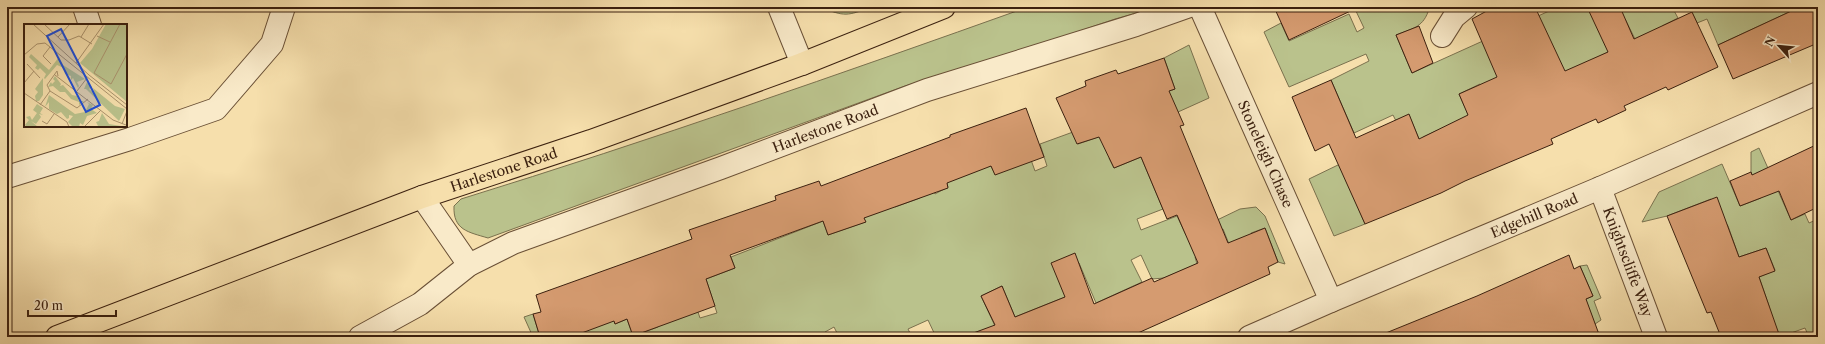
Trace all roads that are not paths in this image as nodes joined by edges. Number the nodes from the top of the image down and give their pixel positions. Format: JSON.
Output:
{"nodes":[{"id":1,"x":84,"y":7,"type":"edge"},
{"id":2,"x":284,"y":7,"type":"edge"},
{"id":3,"x":779,"y":7,"type":"edge"},
{"id":4,"x":944,"y":7,"type":"edge"},
{"id":5,"x":1187,"y":7,"type":"edge"},
{"id":6,"x":1200,"y":7,"type":"edge"},
{"id":7,"x":1454,"y":10,"type":"edge"},
{"id":8,"x":90,"y":24,"type":"edge"},
{"id":9,"x":1442,"y":36,"type":"dead end"},
{"id":10,"x":802,"y":64,"type":"junction"},
{"id":11,"x":1818,"y":93,"type":"edge"},
{"id":12,"x":128,"y":132,"type":"edge"},
{"id":13,"x":7,"y":177,"type":"edge"},
{"id":14,"x":1600,"y":188,"type":"junction"},
{"id":15,"x":422,"y":197,"type":"junction"},
{"id":16,"x":470,"y":265,"type":"junction"},
{"id":17,"x":1331,"y":300,"type":"junction"},
{"id":18,"x":57,"y":337,"type":"edge"},
{"id":19,"x":360,"y":337,"type":"edge"},
{"id":20,"x":1249,"y":337,"type":"edge"},
{"id":21,"x":1656,"y":337,"type":"edge"}],
"edges":[{"from":1,"to":8,"type":"street"},
{"from":2,"to":12,"type":"street"},
{"from":3,"to":10,"type":"street"},
{"from":4,"to":10,"type":"main road","name":"Harlestone Road"},
{"from":5,"to":16,"type":"street","name":"Harlestone Road"},
{"from":6,"to":17,"type":"street","name":"Stoneleigh Chase"},
{"from":7,"to":9,"type":"street"},
{"from":10,"to":15,"type":"main road","name":"Harlestone Road"},
{"from":11,"to":14,"type":"street","name":"Edgehill Road"},
{"from":12,"to":13,"type":"street"},
{"from":14,"to":17,"type":"street","name":"Edgehill Road"},
{"from":14,"to":21,"type":"street","name":"Knightscliffe Way"},
{"from":15,"to":16,"type":"street"},
{"from":15,"to":18,"type":"main road","name":"Harlestone Road"},
{"from":16,"to":19,"type":"street","name":"Harlestone Road"},
{"from":17,"to":20,"type":"street","name":"Edgehill Road"}]}
